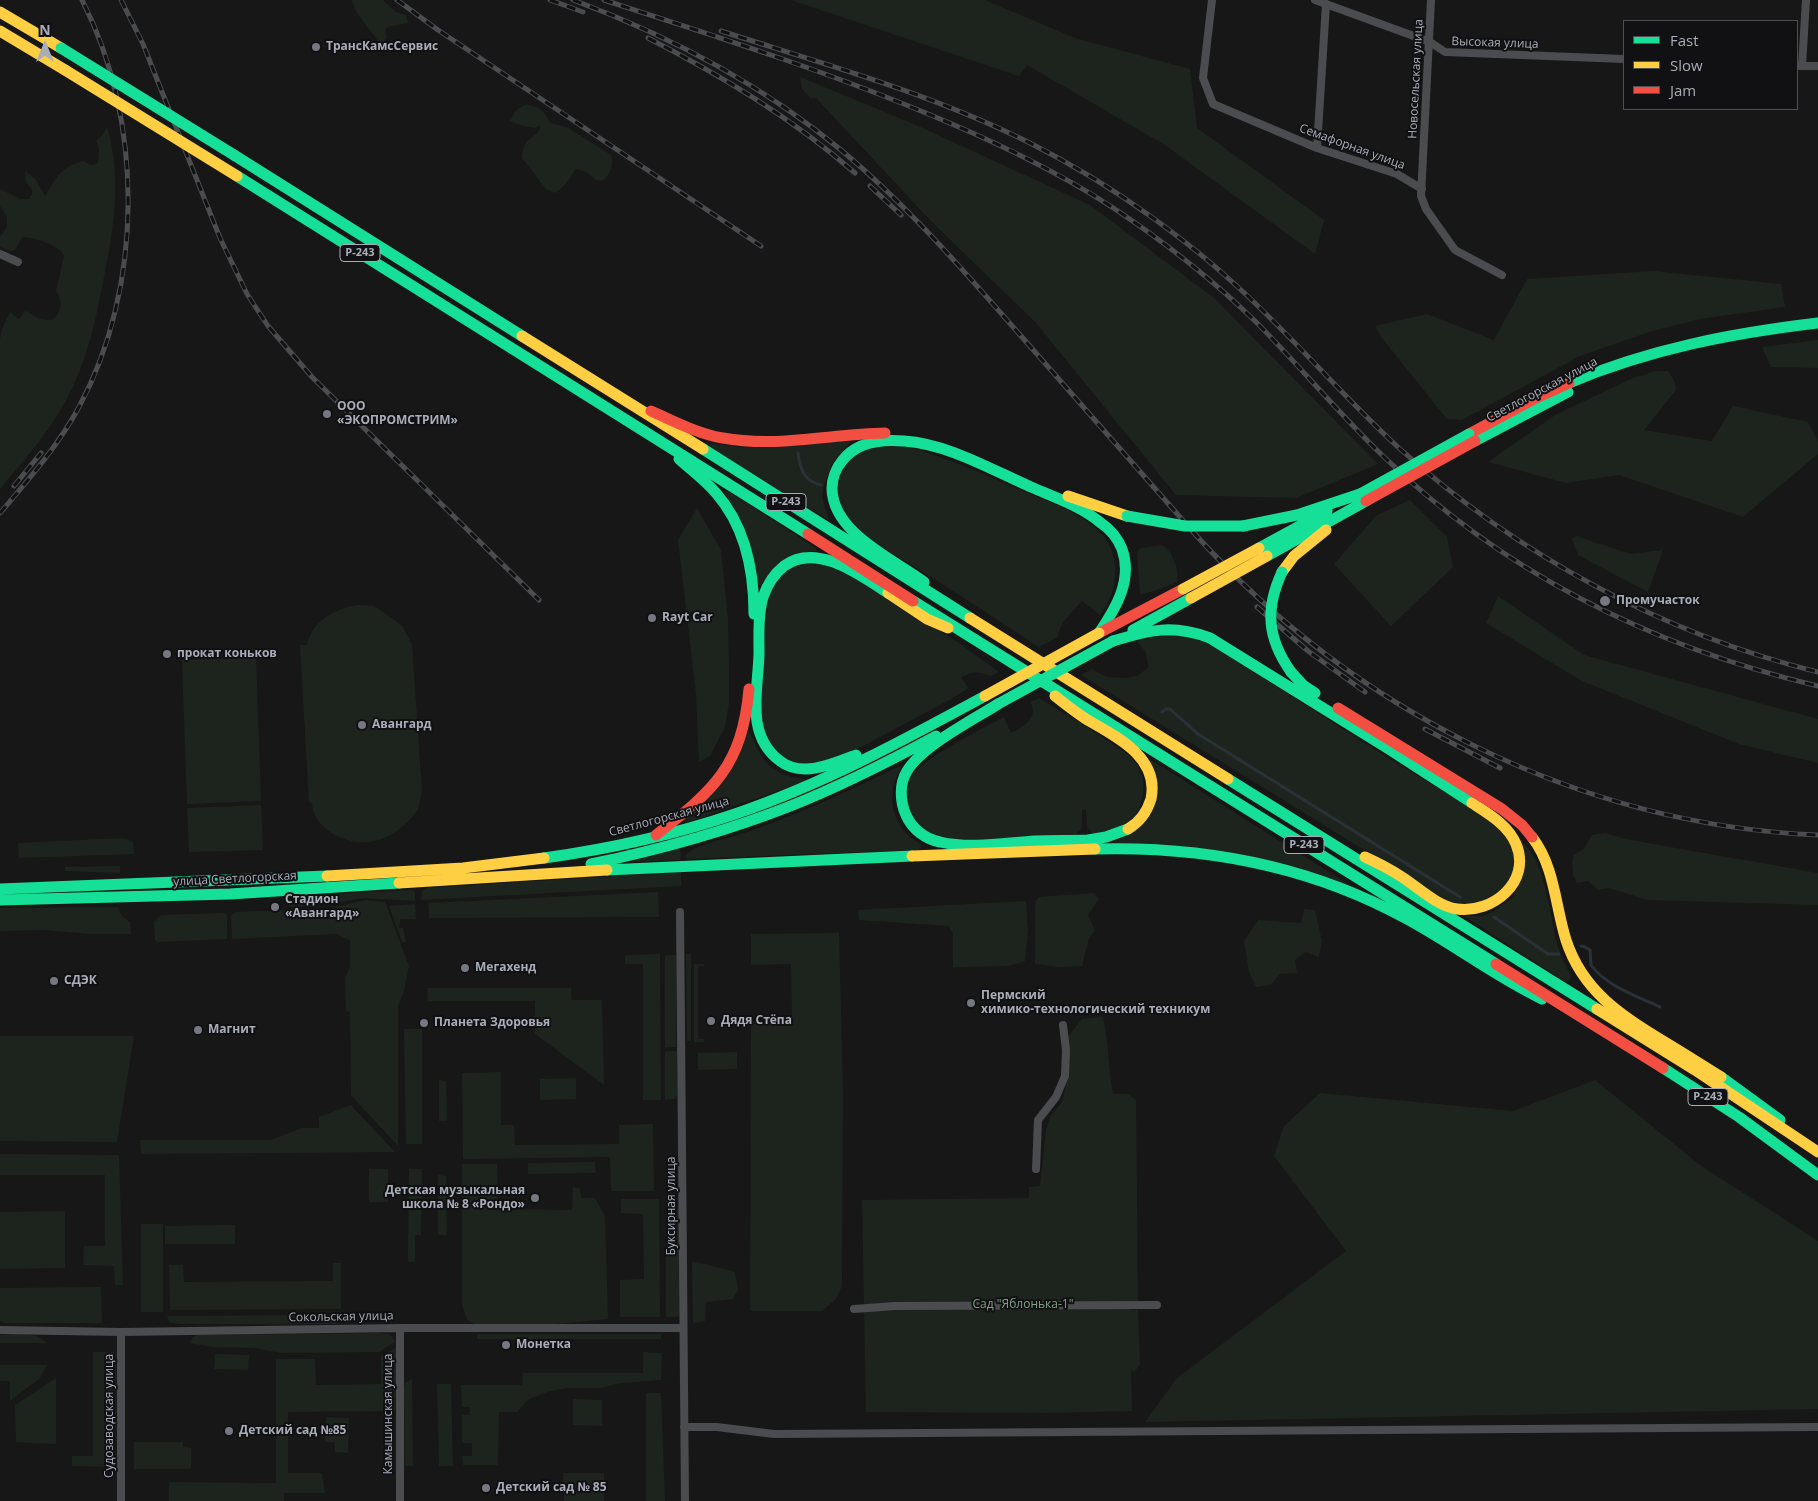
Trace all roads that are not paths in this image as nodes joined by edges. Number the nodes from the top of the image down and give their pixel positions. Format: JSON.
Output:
{"nodes":[{"id":1,"x":1212,"y":0,"type":"edge"},
{"id":2,"x":1315,"y":0,"type":"edge"},
{"id":3,"x":1431,"y":0,"type":"edge"},
{"id":4,"x":1806,"y":0,"type":"edge"},
{"id":5,"x":1326,"y":4,"type":"junction"},
{"id":6,"x":0,"y":12,"type":"edge"},
{"id":7,"x":0,"y":31,"type":"edge"},
{"id":8,"x":1430,"y":42,"type":"junction"},
{"id":9,"x":1623,"y":59,"type":"edge"},
{"id":10,"x":1799,"y":66,"type":"edge"},
{"id":11,"x":1818,"y":66,"type":"edge"},
{"id":12,"x":1318,"y":148,"type":"junction"},
{"id":13,"x":1422,"y":188,"type":"junction"},
{"id":14,"x":0,"y":254,"type":"edge"},
{"id":15,"x":18,"y":262,"type":"dead end"},
{"id":16,"x":1502,"y":275,"type":"dead end"},
{"id":17,"x":1818,"y":323,"type":"edge"},
{"id":18,"x":617,"y":397,"type":"junction"},
{"id":19,"x":663,"y":444,"type":"junction"},
{"id":20,"x":1363,"y":497,"type":"junction"},
{"id":21,"x":1263,"y":552,"type":"junction"},
{"id":22,"x":955,"y":607,"type":"junction"},
{"id":23,"x":1099,"y":633,"type":"junction"},
{"id":24,"x":1113,"y":641,"type":"junction"},
{"id":25,"x":980,"y":642,"type":"junction"},
{"id":26,"x":1016,"y":665,"type":"junction"},
{"id":27,"x":998,"y":704,"type":"junction"},
{"id":28,"x":939,"y":721,"type":"junction"},
{"id":29,"x":1295,"y":821,"type":"junction"},
{"id":30,"x":652,"y":838,"type":"junction"},
{"id":31,"x":335,"y":876,"type":"joint"},
{"id":32,"x":472,"y":879,"type":"junction"},
{"id":33,"x":0,"y":889,"type":"edge"},
{"id":34,"x":0,"y":900,"type":"edge"},
{"id":35,"x":680,"y":912,"type":"dead end"},
{"id":36,"x":1063,"y":1025,"type":"dead end"},
{"id":37,"x":1593,"y":1025,"type":"junction"},
{"id":38,"x":1622,"y":1025,"type":"junction"},
{"id":39,"x":1668,"y":1044,"type":"junction"},
{"id":40,"x":1804,"y":1142,"type":"junction"},
{"id":41,"x":1818,"y":1152,"type":"edge"},
{"id":42,"x":1036,"y":1169,"type":"dead end"},
{"id":43,"x":1818,"y":1175,"type":"edge"},
{"id":44,"x":1157,"y":1305,"type":"dead end"},
{"id":45,"x":854,"y":1309,"type":"dead end"},
{"id":46,"x":400,"y":1328,"type":"junction"},
{"id":47,"x":683,"y":1328,"type":"junction"},
{"id":48,"x":0,"y":1330,"type":"edge"},
{"id":49,"x":121,"y":1332,"type":"junction"},
{"id":50,"x":684,"y":1427,"type":"junction"},
{"id":51,"x":1818,"y":1427,"type":"edge"},
{"id":52,"x":121,"y":1501,"type":"edge"},
{"id":53,"x":400,"y":1501,"type":"edge"},
{"id":54,"x":685,"y":1501,"type":"edge"}],
"edges":[{"from":1,"to":12,"type":"street","name":"Семафорная улица"},
{"from":2,"to":5,"type":"street","name":"Высокая улица"},
{"from":3,"to":8,"type":"street","name":"Новосельская улица"},
{"from":4,"to":10,"type":"street"},
{"from":5,"to":8,"type":"street","name":"Высокая улица"},
{"from":5,"to":12,"type":"street"},
{"from":6,"to":18,"type":"main road","number":"Р-243","bridge":true},
{"from":7,"to":19,"type":"main road","number":"Р-243","bridge":true},
{"from":8,"to":9,"type":"street","name":"Высокая улица"},
{"from":8,"to":13,"type":"street","name":"Новосельская улица"},
{"from":10,"to":11,"type":"street"},
{"from":12,"to":13,"type":"street","name":"Семафорная улица"},
{"from":13,"to":16,"type":"street"},
{"from":14,"to":15,"type":"street"},
{"from":17,"to":20,"type":"main road","name":"Светлогорская улица","bridge":true},
{"from":18,"to":20,"type":"main road","bridge":true},
{"from":18,"to":22,"type":"main road","number":"Р-243"},
{"from":19,"to":25,"type":"main road","number":"Р-243"},
{"from":19,"to":30,"type":"main road"},
{"from":20,"to":21,"type":"main road"},
{"from":20,"to":39,"type":"main road","bridge":true},
{"from":21,"to":23,"type":"main road","bridge":true},
{"from":21,"to":24,"type":"main road","bridge":true},
{"from":22,"to":23,"type":"main road"},
{"from":22,"to":29,"type":"main road","number":"Р-243"},
{"from":23,"to":28,"type":"main road","name":"Светлогорская улица","bridge":true},
{"from":24,"to":27,"type":"main road","bridge":true},
{"from":24,"to":29,"type":"main road"},
{"from":25,"to":26,"type":"main road","number":"Р-243"},
{"from":25,"to":28,"type":"main road"},
{"from":26,"to":27,"type":"main road"},
{"from":26,"to":37,"type":"main road","number":"Р-243"},
{"from":27,"to":32,"type":"main road"},
{"from":28,"to":30,"type":"main road","name":"Светлогорская улица"},
{"from":29,"to":38,"type":"main road","number":"Р-243"},
{"from":30,"to":31,"type":"main road","name":"Светлогорская улица"},
{"from":31,"to":33,"type":"main road","name":"улица Светлогорская"},
{"from":32,"to":34,"type":"main road","name":"улица Светлогорская"},
{"from":32,"to":37,"type":"main road"},
{"from":35,"to":47,"type":"street","name":"Буксирная улица"},
{"from":36,"to":42,"type":"street"},
{"from":37,"to":43,"type":"main road","number":"Р-243"},
{"from":38,"to":39,"type":"main road"},
{"from":38,"to":40,"type":"main road","number":"Р-243"},
{"from":39,"to":40,"type":"main road"},
{"from":40,"to":41,"type":"main road","number":"Р-243"},
{"from":44,"to":45,"type":"street"},
{"from":46,"to":47,"type":"street","name":"Сокольская улица"},
{"from":46,"to":49,"type":"street","name":"Сокольская улица"},
{"from":46,"to":53,"type":"street","name":"Камышинская улица"},
{"from":47,"to":50,"type":"street","name":"Буксирная улица"},
{"from":48,"to":49,"type":"street","name":"Сокольская улица"},
{"from":49,"to":52,"type":"street","name":"Судозаводская улица"},
{"from":50,"to":51,"type":"street"},
{"from":50,"to":54,"type":"street","name":"Буксирная улица"}]}
